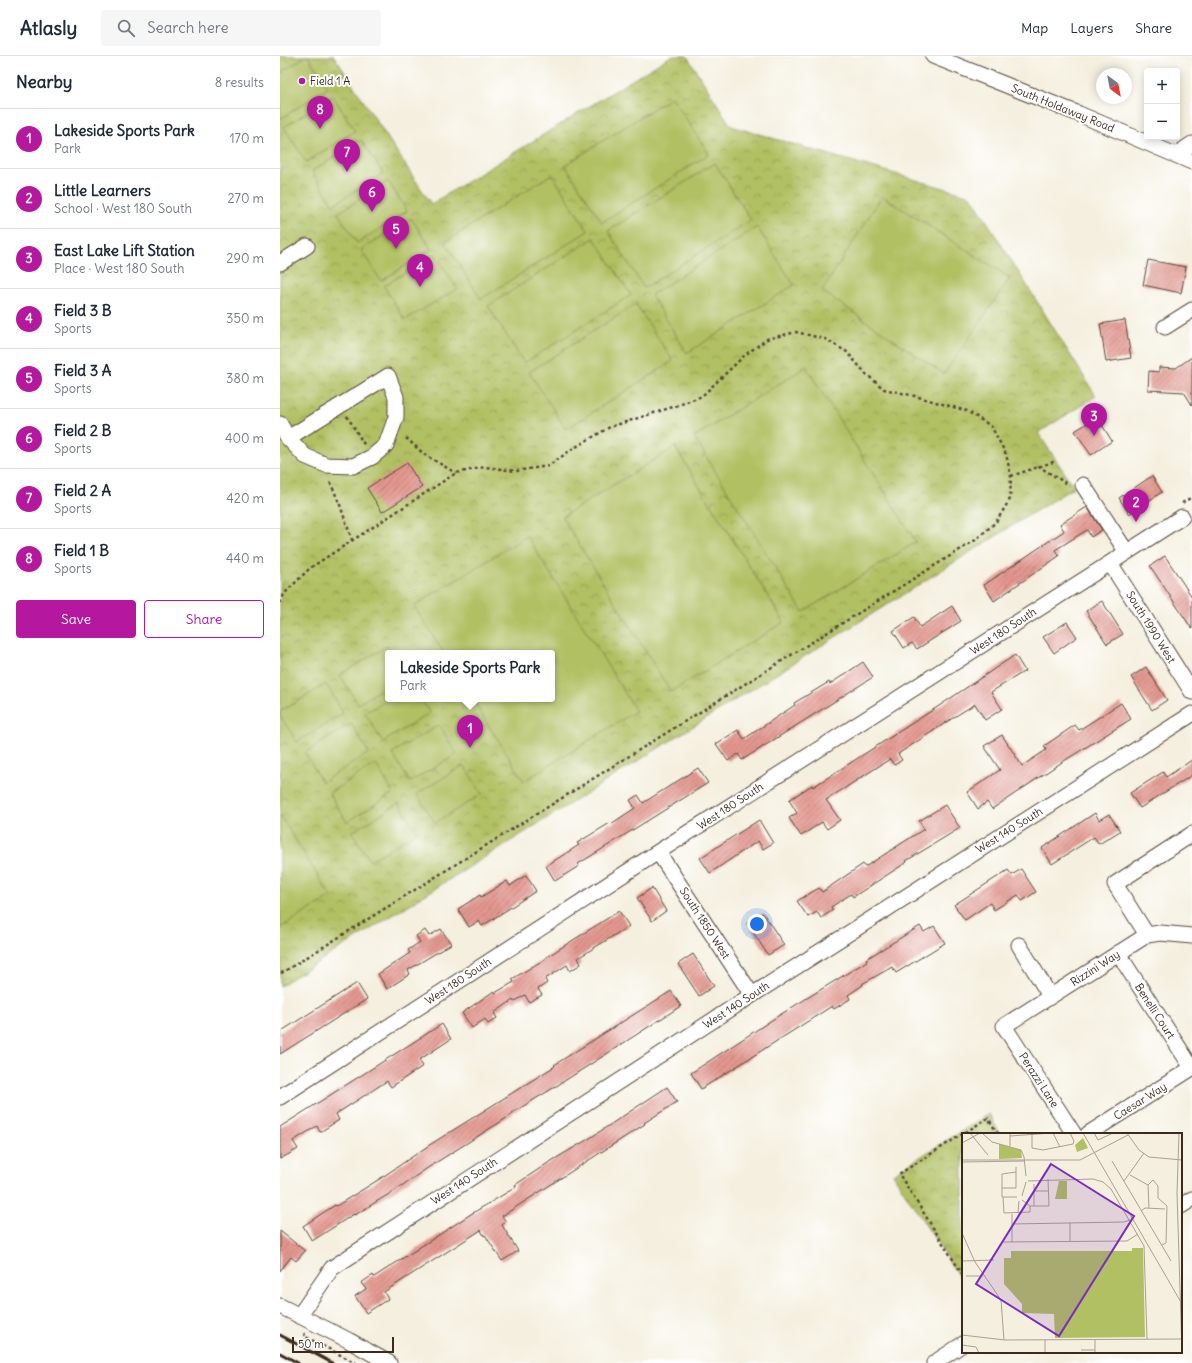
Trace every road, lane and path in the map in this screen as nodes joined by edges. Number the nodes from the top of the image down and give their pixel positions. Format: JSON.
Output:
{"nodes":[{"id":1,"x":933,"y":56,"type":"edge"},
{"id":2,"x":1192,"y":144,"type":"edge"},
{"id":3,"x":1176,"y":155,"type":"junction"},
{"id":4,"x":1192,"y":162,"type":"edge"},
{"id":5,"x":307,"y":246,"type":"dead end"},
{"id":6,"x":280,"y":263,"type":"edge"},
{"id":7,"x":1192,"y":310,"type":"edge"},
{"id":8,"x":1165,"y":327,"type":"dead end"},
{"id":9,"x":340,"y":406,"type":"junction"},
{"id":10,"x":280,"y":424,"type":"edge"},
{"id":11,"x":288,"y":438,"type":"junction"},
{"id":12,"x":406,"y":438,"type":"dead end"},
{"id":13,"x":372,"y":457,"type":"junction"},
{"id":14,"x":1056,"y":461,"type":"dead end"},
{"id":15,"x":1038,"y":466,"type":"junction"},
{"id":16,"x":456,"y":473,"type":"junction"},
{"id":17,"x":1011,"y":476,"type":"junction"},
{"id":18,"x":330,"y":482,"type":"dead end"},
{"id":19,"x":1083,"y":485,"type":"joint"},
{"id":20,"x":1182,"y":517,"type":"dead end"},
{"id":21,"x":352,"y":540,"type":"junction"},
{"id":22,"x":1126,"y":551,"type":"junction"},
{"id":23,"x":1110,"y":563,"type":"junction"},
{"id":24,"x":280,"y":603,"type":"edge"},
{"id":25,"x":1192,"y":692,"type":"edge"},
{"id":26,"x":1192,"y":714,"type":"edge"},
{"id":27,"x":1192,"y":834,"type":"edge"},
{"id":28,"x":658,"y":852,"type":"junction"},
{"id":29,"x":1147,"y":935,"type":"junction"},
{"id":30,"x":1192,"y":936,"type":"edge"},
{"id":31,"x":1019,"y":945,"type":"dead end"},
{"id":32,"x":1118,"y":953,"type":"junction"},
{"id":33,"x":280,"y":974,"type":"edge"},
{"id":34,"x":752,"y":994,"type":"junction"},
{"id":35,"x":1050,"y":996,"type":"junction"},
{"id":36,"x":1004,"y":1026,"type":"joint"},
{"id":37,"x":1192,"y":1068,"type":"edge"},
{"id":38,"x":280,"y":1097,"type":"edge"},
{"id":39,"x":964,"y":1133,"type":"edge"},
{"id":40,"x":997,"y":1133,"type":"edge"},
{"id":41,"x":1073,"y":1133,"type":"edge"},
{"id":42,"x":1090,"y":1133,"type":"edge"},
{"id":43,"x":962,"y":1134,"type":"edge"},
{"id":44,"x":1192,"y":1199,"type":"edge"},
{"id":45,"x":1182,"y":1205,"type":"edge"},
{"id":46,"x":962,"y":1273,"type":"edge"},
{"id":47,"x":280,"y":1306,"type":"edge"},
{"id":48,"x":299,"y":1316,"type":"junction"},
{"id":49,"x":305,"y":1333,"type":"dead end"},
{"id":50,"x":962,"y":1345,"type":"edge"},
{"id":51,"x":356,"y":1363,"type":"edge"},
{"id":52,"x":389,"y":1363,"type":"edge"},
{"id":53,"x":934,"y":1363,"type":"edge"}],
"edges":[{"from":1,"to":3,"type":"street","name":"South Holdaway Road"},
{"from":2,"to":3,"type":"street"},
{"from":3,"to":4,"type":"street","name":"South Holdaway Road"},
{"from":5,"to":6,"type":"street"},
{"from":7,"to":8,"type":"street"},
{"from":9,"to":11,"type":"street"},
{"from":9,"to":13,"type":"path"},
{"from":9,"to":13,"type":"street"},
{"from":10,"to":11,"type":"street"},
{"from":11,"to":13,"type":"street"},
{"from":12,"to":16,"type":"path"},
{"from":14,"to":15,"type":"path"},
{"from":15,"to":17,"type":"path"},
{"from":15,"to":19,"type":"path"},
{"from":16,"to":17,"type":"path"},
{"from":16,"to":21,"type":"path"},
{"from":17,"to":33,"type":"path"},
{"from":18,"to":21,"type":"path"},
{"from":19,"to":22,"type":"street"},
{"from":20,"to":22,"type":"street","name":"West 180 South"},
{"from":21,"to":24,"type":"path"},
{"from":22,"to":23,"type":"street","name":"West 180 South"},
{"from":23,"to":25,"type":"street","name":"South 1990 West"},
{"from":23,"to":28,"type":"street","name":"West 180 South"},
{"from":26,"to":34,"type":"street","name":"West 140 South"},
{"from":27,"to":29,"type":"street"},
{"from":28,"to":34,"type":"street","name":"South 1850 West"},
{"from":28,"to":38,"type":"street","name":"West 180 South"},
{"from":29,"to":30,"type":"street","name":"Rizzini Way"},
{"from":29,"to":32,"type":"street","name":"Rizzini Way"},
{"from":31,"to":35,"type":"street"},
{"from":32,"to":35,"type":"street","name":"Rizzini Way"},
{"from":32,"to":37,"type":"street","name":"Benelli Court"},
{"from":34,"to":48,"type":"street","name":"West 140 South"},
{"from":35,"to":36,"type":"street","name":"Rizzini Way"},
{"from":36,"to":41,"type":"street","name":"Perazzi Lane"},
{"from":37,"to":42,"type":"street","name":"Caesar Way"},
{"from":39,"to":40,"type":"path"},
{"from":43,"to":46,"type":"path"},
{"from":44,"to":45,"type":"street"},
{"from":47,"to":48,"type":"street"},
{"from":48,"to":52,"type":"street"},
{"from":49,"to":51,"type":"path"},
{"from":50,"to":53,"type":"street"}]}
